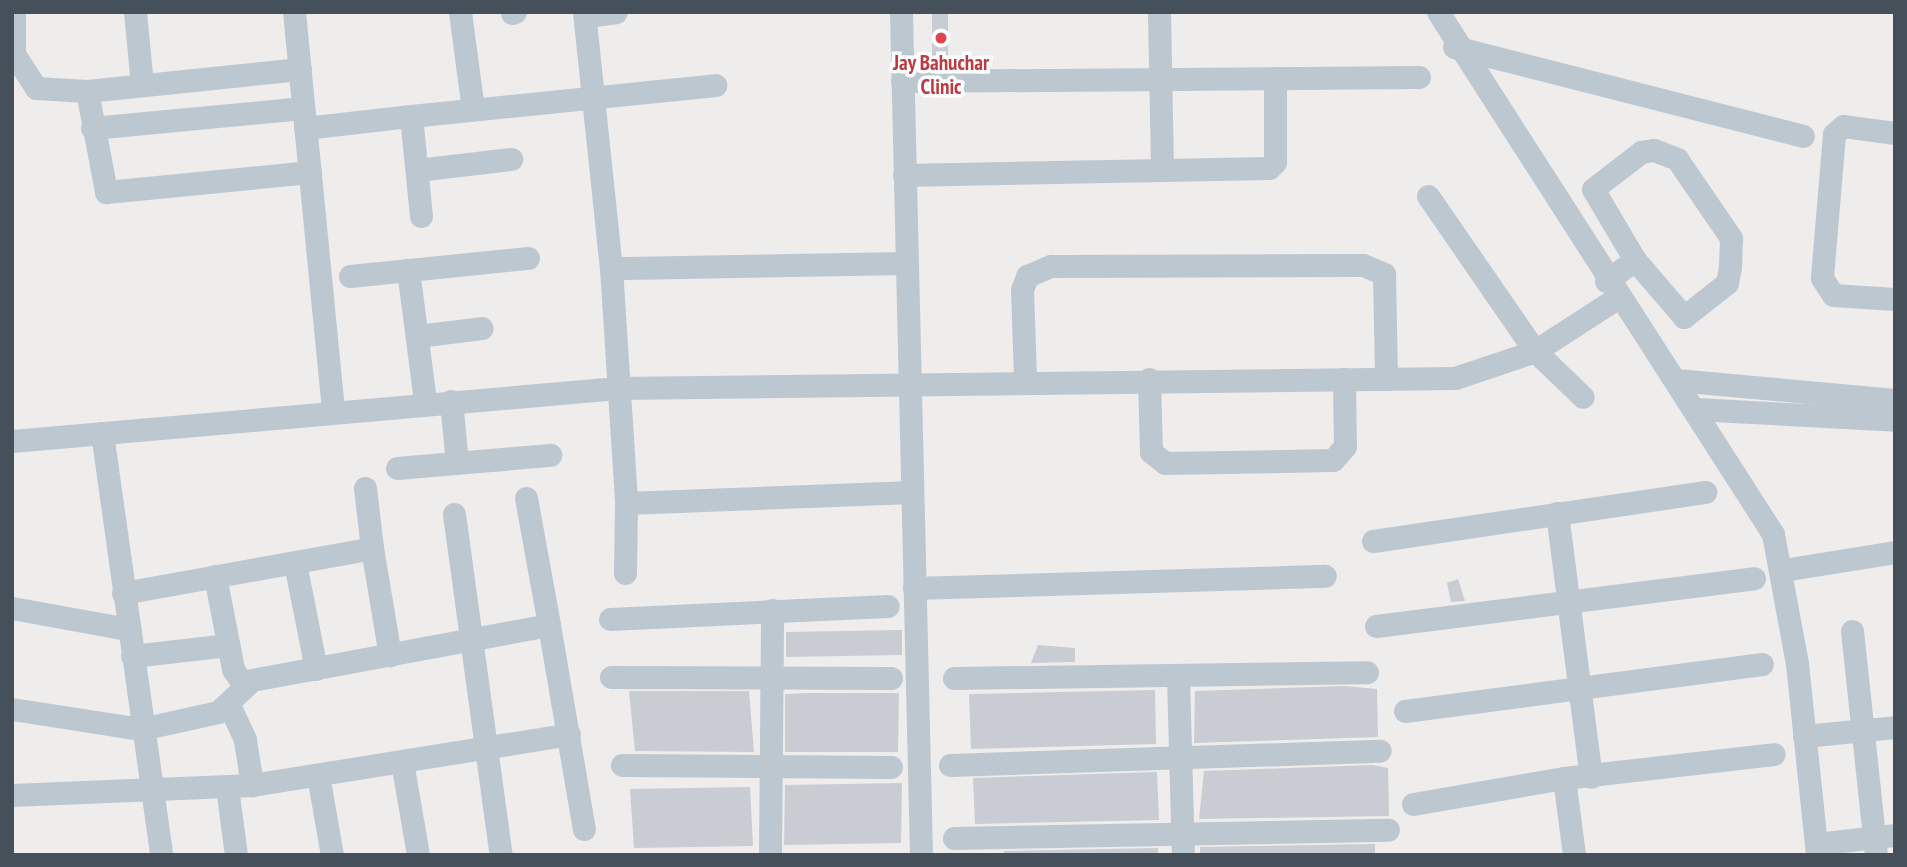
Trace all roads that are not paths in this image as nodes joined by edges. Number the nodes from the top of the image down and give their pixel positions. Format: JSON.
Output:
{"nodes":[{"id":1,"x":14,"y":12,"type":"edge"},
{"id":2,"x":135,"y":12,"type":"edge"},
{"id":3,"x":294,"y":12,"type":"edge"},
{"id":4,"x":460,"y":12,"type":"edge"},
{"id":5,"x":616,"y":12,"type":"edge"},
{"id":6,"x":901,"y":12,"type":"edge"},
{"id":7,"x":1159,"y":12,"type":"edge"},
{"id":8,"x":1438,"y":12,"type":"edge"},
{"id":9,"x":584,"y":14,"type":"edge"},
{"id":10,"x":1454,"y":47,"type":"junction"},
{"id":11,"x":300,"y":69,"type":"junction"},
{"id":12,"x":1161,"y":77,"type":"junction"},
{"id":13,"x":1275,"y":78,"type":"junction"},
{"id":14,"x":1419,"y":78,"type":"dead end"},
{"id":15,"x":902,"y":81,"type":"junction"},
{"id":16,"x":142,"y":85,"type":"junction"},
{"id":17,"x":715,"y":85,"type":"dead end"},
{"id":18,"x":87,"y":91,"type":"junction"},
{"id":19,"x":592,"y":95,"type":"junction"},
{"id":20,"x":473,"y":109,"type":"junction"},
{"id":21,"x":411,"y":116,"type":"junction"},
{"id":22,"x":304,"y":118,"type":"junction"},
{"id":23,"x":92,"y":128,"type":"junction"},
{"id":24,"x":1895,"y":133,"type":"edge"},
{"id":25,"x":1803,"y":136,"type":"dead end"},
{"id":26,"x":511,"y":159,"type":"dead end"},
{"id":27,"x":416,"y":170,"type":"junction"},
{"id":28,"x":1163,"y":170,"type":"junction"},
{"id":29,"x":310,"y":172,"type":"junction"},
{"id":30,"x":904,"y":175,"type":"junction"},
{"id":31,"x":1429,"y":196,"type":"dead end"},
{"id":32,"x":421,"y":216,"type":"dead end"},
{"id":33,"x":528,"y":258,"type":"dead end"},
{"id":34,"x":1636,"y":260,"type":"junction"},
{"id":35,"x":906,"y":263,"type":"junction"},
{"id":36,"x":611,"y":268,"type":"junction"},
{"id":37,"x":408,"y":270,"type":"junction"},
{"id":38,"x":350,"y":276,"type":"dead end"},
{"id":39,"x":1612,"y":289,"type":"junction"},
{"id":40,"x":1895,"y":299,"type":"edge"},
{"id":41,"x":482,"y":328,"type":"dead end"},
{"id":42,"x":417,"y":336,"type":"junction"},
{"id":43,"x":1535,"y":351,"type":"junction"},
{"id":44,"x":1025,"y":379,"type":"junction"},
{"id":45,"x":1149,"y":379,"type":"junction"},
{"id":46,"x":1344,"y":379,"type":"junction"},
{"id":47,"x":1385,"y":379,"type":"junction"},
{"id":48,"x":1676,"y":380,"type":"junction"},
{"id":49,"x":908,"y":381,"type":"junction"},
{"id":50,"x":618,"y":388,"type":"junction"},
{"id":51,"x":1583,"y":397,"type":"dead end"},
{"id":52,"x":1895,"y":400,"type":"edge"},
{"id":53,"x":425,"y":401,"type":"junction"},
{"id":54,"x":451,"y":401,"type":"junction"},
{"id":55,"x":1695,"y":409,"type":"junction"},
{"id":56,"x":333,"y":411,"type":"junction"},
{"id":57,"x":1895,"y":420,"type":"edge"},
{"id":58,"x":102,"y":433,"type":"junction"},
{"id":59,"x":12,"y":441,"type":"edge"},
{"id":60,"x":550,"y":455,"type":"dead end"},
{"id":61,"x":457,"y":463,"type":"junction"},
{"id":62,"x":397,"y":468,"type":"dead end"},
{"id":63,"x":365,"y":488,"type":"dead end"},
{"id":64,"x":912,"y":492,"type":"junction"},
{"id":65,"x":1705,"y":492,"type":"dead end"},
{"id":66,"x":526,"y":498,"type":"dead end"},
{"id":67,"x":626,"y":503,"type":"junction"},
{"id":68,"x":1558,"y":513,"type":"junction"},
{"id":69,"x":454,"y":514,"type":"dead end"},
{"id":70,"x":1373,"y":541,"type":"dead end"},
{"id":71,"x":372,"y":548,"type":"junction"},
{"id":72,"x":1895,"y":552,"type":"edge"},
{"id":73,"x":295,"y":562,"type":"junction"},
{"id":74,"x":1783,"y":569,"type":"junction"},
{"id":75,"x":625,"y":573,"type":"dead end"},
{"id":76,"x":215,"y":576,"type":"junction"},
{"id":77,"x":1325,"y":576,"type":"dead end"},
{"id":78,"x":1754,"y":578,"type":"dead end"},
{"id":79,"x":914,"y":588,"type":"junction"},
{"id":80,"x":123,"y":593,"type":"junction"},
{"id":81,"x":1570,"y":600,"type":"junction"},
{"id":82,"x":888,"y":606,"type":"dead end"},
{"id":83,"x":12,"y":608,"type":"edge"},
{"id":84,"x":772,"y":610,"type":"junction"},
{"id":85,"x":610,"y":619,"type":"dead end"},
{"id":86,"x":549,"y":625,"type":"junction"},
{"id":87,"x":1376,"y":626,"type":"dead end"},
{"id":88,"x":128,"y":629,"type":"junction"},
{"id":89,"x":1852,"y":631,"type":"dead end"},
{"id":90,"x":471,"y":642,"type":"junction"},
{"id":91,"x":228,"y":645,"type":"junction"},
{"id":92,"x":132,"y":656,"type":"junction"},
{"id":93,"x":390,"y":656,"type":"junction"},
{"id":94,"x":1762,"y":664,"type":"dead end"},
{"id":95,"x":316,"y":669,"type":"junction"},
{"id":96,"x":1367,"y":672,"type":"dead end"},
{"id":97,"x":772,"y":676,"type":"junction"},
{"id":98,"x":611,"y":677,"type":"dead end"},
{"id":99,"x":891,"y":678,"type":"dead end"},
{"id":100,"x":954,"y":678,"type":"dead end"},
{"id":101,"x":1178,"y":678,"type":"junction"},
{"id":102,"x":244,"y":686,"type":"junction"},
{"id":103,"x":1582,"y":687,"type":"junction"},
{"id":104,"x":229,"y":705,"type":"junction"},
{"id":105,"x":12,"y":709,"type":"edge"},
{"id":106,"x":1405,"y":711,"type":"dead end"},
{"id":107,"x":1895,"y":727,"type":"edge"},
{"id":108,"x":141,"y":729,"type":"junction"},
{"id":109,"x":1864,"y":730,"type":"junction"},
{"id":110,"x":569,"y":734,"type":"junction"},
{"id":111,"x":1804,"y":736,"type":"junction"},
{"id":112,"x":485,"y":744,"type":"junction"},
{"id":113,"x":1380,"y":751,"type":"dead end"},
{"id":114,"x":1774,"y":754,"type":"dead end"},
{"id":115,"x":1180,"y":757,"type":"junction"},
{"id":116,"x":402,"y":762,"type":"junction"},
{"id":117,"x":622,"y":765,"type":"dead end"},
{"id":118,"x":950,"y":765,"type":"dead end"},
{"id":119,"x":768,"y":767,"type":"junction"},
{"id":120,"x":891,"y":767,"type":"dead end"},
{"id":121,"x":318,"y":775,"type":"junction"},
{"id":122,"x":1591,"y":777,"type":"junction"},
{"id":123,"x":1564,"y":778,"type":"junction"},
{"id":124,"x":252,"y":785,"type":"junction"},
{"id":125,"x":228,"y":787,"type":"junction"},
{"id":126,"x":149,"y":793,"type":"junction"},
{"id":127,"x":12,"y":795,"type":"edge"},
{"id":128,"x":1413,"y":804,"type":"dead end"},
{"id":129,"x":584,"y":829,"type":"dead end"},
{"id":130,"x":1388,"y":830,"type":"dead end"},
{"id":131,"x":954,"y":838,"type":"dead end"},
{"id":132,"x":1882,"y":843,"type":"edge"},
{"id":133,"x":1183,"y":845,"type":"edge"},
{"id":134,"x":1816,"y":849,"type":"edge"},
{"id":135,"x":161,"y":855,"type":"edge"},
{"id":136,"x":236,"y":855,"type":"edge"},
{"id":137,"x":332,"y":855,"type":"edge"},
{"id":138,"x":418,"y":855,"type":"edge"},
{"id":139,"x":501,"y":855,"type":"edge"},
{"id":140,"x":770,"y":855,"type":"edge"},
{"id":141,"x":921,"y":855,"type":"edge"},
{"id":142,"x":1574,"y":855,"type":"edge"}],
"edges":[{"from":1,"to":18,"type":"street"},
{"from":2,"to":16,"type":"street"},
{"from":3,"to":11,"type":"street"},
{"from":4,"to":20,"type":"street"},
{"from":5,"to":9,"type":"street"},
{"from":6,"to":15,"type":"street"},
{"from":7,"to":12,"type":"street"},
{"from":8,"to":10,"type":"street"},
{"from":9,"to":19,"type":"street"},
{"from":10,"to":25,"type":"street"},
{"from":10,"to":39,"type":"street"},
{"from":11,"to":16,"type":"street"},
{"from":11,"to":22,"type":"street"},
{"from":12,"to":13,"type":"street"},
{"from":12,"to":15,"type":"street"},
{"from":12,"to":28,"type":"street"},
{"from":13,"to":14,"type":"street"},
{"from":13,"to":28,"type":"street"},
{"from":15,"to":30,"type":"street"},
{"from":16,"to":18,"type":"street"},
{"from":17,"to":19,"type":"street"},
{"from":18,"to":23,"type":"street"},
{"from":19,"to":20,"type":"street"},
{"from":19,"to":36,"type":"street"},
{"from":20,"to":21,"type":"street"},
{"from":21,"to":22,"type":"street"},
{"from":21,"to":27,"type":"street"},
{"from":22,"to":23,"type":"street"},
{"from":22,"to":29,"type":"street"},
{"from":23,"to":29,"type":"street"},
{"from":24,"to":40,"type":"street"},
{"from":26,"to":27,"type":"street"},
{"from":27,"to":32,"type":"street"},
{"from":28,"to":30,"type":"street"},
{"from":29,"to":56,"type":"street"},
{"from":30,"to":35,"type":"street"},
{"from":31,"to":43,"type":"street"},
{"from":33,"to":37,"type":"street"},
{"from":34,"to":34,"type":"street"},
{"from":34,"to":39,"type":"street"},
{"from":35,"to":36,"type":"street"},
{"from":35,"to":49,"type":"street"},
{"from":36,"to":50,"type":"street"},
{"from":37,"to":38,"type":"street"},
{"from":37,"to":42,"type":"street"},
{"from":39,"to":43,"type":"street"},
{"from":39,"to":48,"type":"street"},
{"from":41,"to":42,"type":"street"},
{"from":42,"to":53,"type":"street"},
{"from":43,"to":47,"type":"street"},
{"from":43,"to":51,"type":"street"},
{"from":44,"to":45,"type":"street"},
{"from":44,"to":47,"type":"street"},
{"from":44,"to":49,"type":"street"},
{"from":45,"to":46,"type":"street"},
{"from":45,"to":46,"type":"street"},
{"from":46,"to":47,"type":"street"},
{"from":48,"to":52,"type":"street"},
{"from":48,"to":55,"type":"street"},
{"from":49,"to":50,"type":"street"},
{"from":49,"to":64,"type":"street"},
{"from":50,"to":54,"type":"street"},
{"from":50,"to":67,"type":"street"},
{"from":53,"to":54,"type":"street"},
{"from":53,"to":56,"type":"street"},
{"from":54,"to":61,"type":"street"},
{"from":55,"to":57,"type":"street"},
{"from":55,"to":74,"type":"street"},
{"from":56,"to":58,"type":"street"},
{"from":58,"to":59,"type":"street"},
{"from":58,"to":80,"type":"street"},
{"from":60,"to":61,"type":"street"},
{"from":61,"to":62,"type":"street"},
{"from":63,"to":71,"type":"street"},
{"from":64,"to":67,"type":"street"},
{"from":64,"to":79,"type":"street"},
{"from":65,"to":68,"type":"street"},
{"from":66,"to":86,"type":"street"},
{"from":67,"to":75,"type":"street"},
{"from":68,"to":70,"type":"street"},
{"from":68,"to":81,"type":"street"},
{"from":69,"to":90,"type":"street"},
{"from":71,"to":73,"type":"street"},
{"from":71,"to":93,"type":"street"},
{"from":72,"to":74,"type":"street"},
{"from":73,"to":76,"type":"street"},
{"from":73,"to":95,"type":"street"},
{"from":74,"to":111,"type":"street"},
{"from":76,"to":80,"type":"street"},
{"from":76,"to":91,"type":"street"},
{"from":77,"to":79,"type":"street"},
{"from":78,"to":81,"type":"street"},
{"from":79,"to":141,"type":"street"},
{"from":80,"to":88,"type":"street"},
{"from":81,"to":87,"type":"street"},
{"from":81,"to":103,"type":"street"},
{"from":82,"to":84,"type":"street"},
{"from":83,"to":88,"type":"street"},
{"from":84,"to":85,"type":"street"},
{"from":84,"to":97,"type":"street"},
{"from":86,"to":90,"type":"street"},
{"from":86,"to":110,"type":"street"},
{"from":88,"to":92,"type":"street"},
{"from":89,"to":109,"type":"street"},
{"from":90,"to":93,"type":"street"},
{"from":90,"to":112,"type":"street"},
{"from":91,"to":92,"type":"street"},
{"from":91,"to":102,"type":"street"},
{"from":92,"to":108,"type":"street"},
{"from":93,"to":95,"type":"street"},
{"from":94,"to":103,"type":"street"},
{"from":95,"to":102,"type":"street"},
{"from":96,"to":101,"type":"street"},
{"from":97,"to":98,"type":"street"},
{"from":97,"to":99,"type":"street"},
{"from":97,"to":119,"type":"street"},
{"from":100,"to":101,"type":"street"},
{"from":101,"to":115,"type":"street"},
{"from":102,"to":104,"type":"street"},
{"from":103,"to":106,"type":"street"},
{"from":103,"to":122,"type":"street"},
{"from":104,"to":108,"type":"street"},
{"from":104,"to":124,"type":"street"},
{"from":105,"to":108,"type":"street"},
{"from":107,"to":109,"type":"street"},
{"from":108,"to":126,"type":"street"},
{"from":109,"to":111,"type":"street"},
{"from":109,"to":132,"type":"street"},
{"from":110,"to":112,"type":"street"},
{"from":110,"to":129,"type":"street"},
{"from":111,"to":134,"type":"street"},
{"from":112,"to":116,"type":"street"},
{"from":112,"to":139,"type":"street"},
{"from":113,"to":115,"type":"street"},
{"from":114,"to":122,"type":"street"},
{"from":115,"to":118,"type":"street"},
{"from":115,"to":133,"type":"street"},
{"from":116,"to":121,"type":"street"},
{"from":116,"to":138,"type":"street"},
{"from":117,"to":119,"type":"street"},
{"from":119,"to":120,"type":"street"},
{"from":119,"to":140,"type":"street"},
{"from":121,"to":124,"type":"street"},
{"from":121,"to":137,"type":"street"},
{"from":122,"to":123,"type":"street"},
{"from":123,"to":128,"type":"street"},
{"from":123,"to":142,"type":"street"},
{"from":124,"to":125,"type":"street"},
{"from":125,"to":126,"type":"street"},
{"from":125,"to":136,"type":"street"},
{"from":126,"to":127,"type":"street"},
{"from":126,"to":135,"type":"street"},
{"from":130,"to":133,"type":"street"},
{"from":131,"to":133,"type":"street"},
{"from":132,"to":134,"type":"street"}]}
